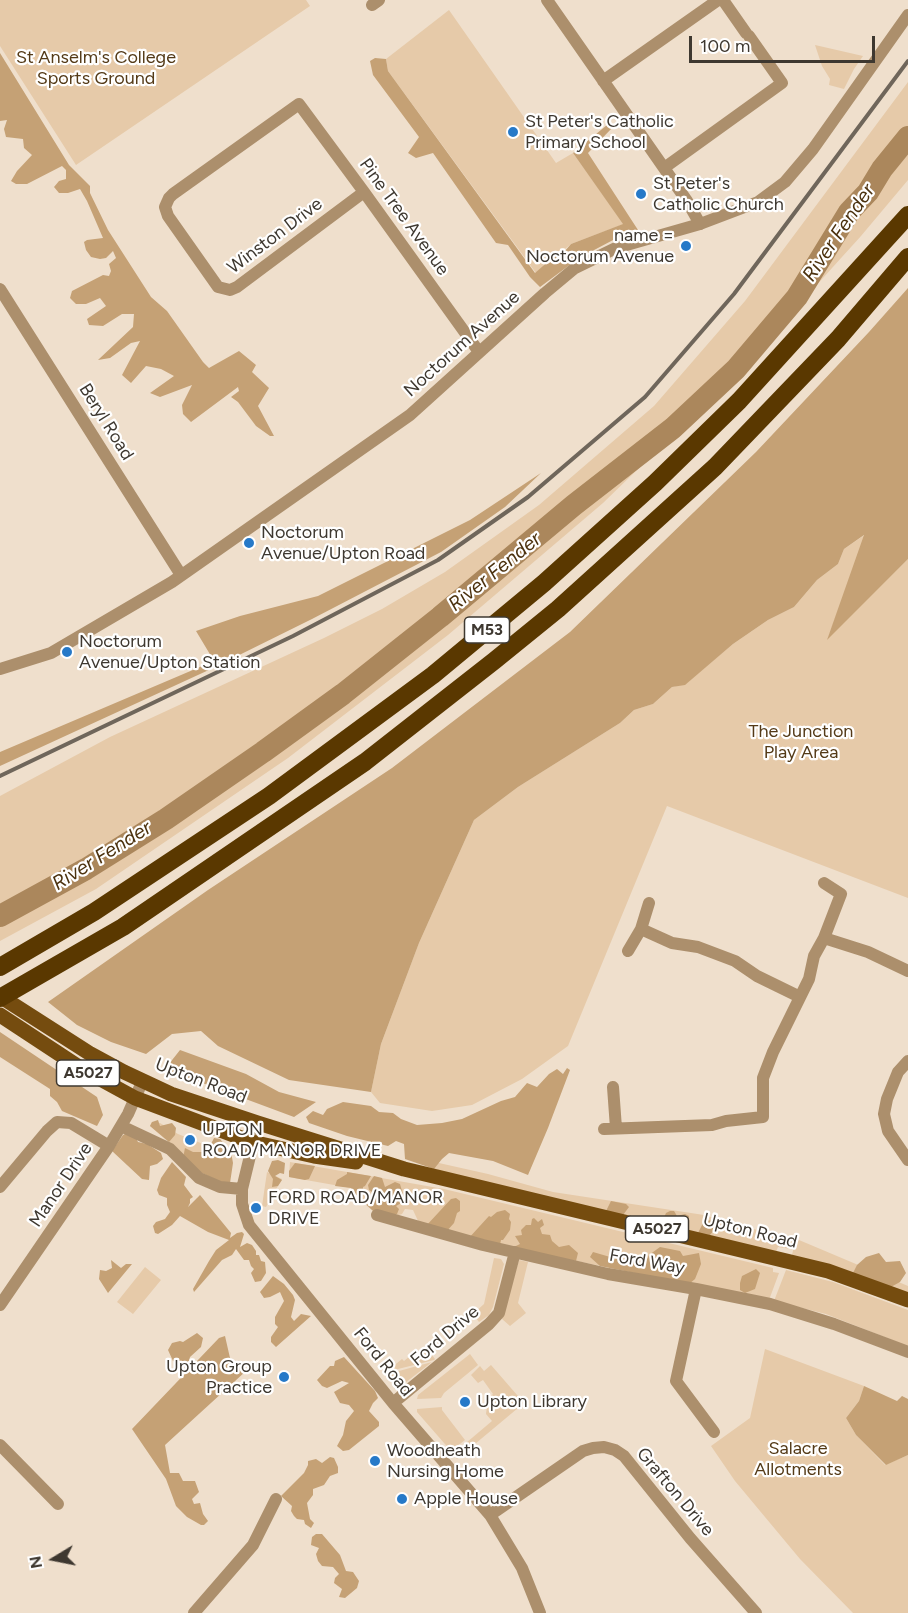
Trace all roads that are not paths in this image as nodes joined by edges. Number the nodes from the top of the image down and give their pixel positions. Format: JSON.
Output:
{"nodes":[{"id":1,"x":547,"y":0,"type":"edge"},
{"id":2,"x":717,"y":0,"type":"edge"},
{"id":3,"x":723,"y":0,"type":"edge"},
{"id":4,"x":908,"y":15,"type":"edge"},
{"id":5,"x":603,"y":81,"type":"junction"},
{"id":6,"x":299,"y":104,"type":"joint"},
{"id":7,"x":664,"y":168,"type":"junction"},
{"id":8,"x":364,"y":192,"type":"junction"},
{"id":9,"x":908,"y":215,"type":"edge"},
{"id":10,"x":700,"y":224,"type":"junction"},
{"id":11,"x":908,"y":257,"type":"edge"},
{"id":12,"x":0,"y":289,"type":"edge"},
{"id":13,"x":479,"y":352,"type":"junction"},
{"id":14,"x":182,"y":575,"type":"junction"},
{"id":15,"x":0,"y":669,"type":"edge"},
{"id":16,"x":824,"y":883,"type":"dead end"},
{"id":17,"x":649,"y":903,"type":"dead end"},
{"id":18,"x":640,"y":929,"type":"junction"},
{"id":19,"x":824,"y":938,"type":"junction"},
{"id":20,"x":628,"y":951,"type":"dead end"},
{"id":21,"x":0,"y":967,"type":"edge"},
{"id":22,"x":908,"y":971,"type":"edge"},
{"id":23,"x":0,"y":997,"type":"edge"},
{"id":24,"x":800,"y":997,"type":"junction"},
{"id":25,"x":0,"y":1015,"type":"edge"},
{"id":26,"x":48,"y":1037,"type":"junction"},
{"id":27,"x":908,"y":1061,"type":"edge"},
{"id":28,"x":143,"y":1080,"type":"junction"},
{"id":29,"x":613,"y":1087,"type":"dead end"},
{"id":30,"x":135,"y":1098,"type":"junction"},
{"id":31,"x":258,"y":1123,"type":"junction"},
{"id":32,"x":121,"y":1126,"type":"junction"},
{"id":33,"x":252,"y":1142,"type":"junction"},
{"id":34,"x":109,"y":1146,"type":"junction"},
{"id":35,"x":908,"y":1160,"type":"edge"},
{"id":36,"x":404,"y":1169,"type":"junction"},
{"id":37,"x":0,"y":1187,"type":"edge"},
{"id":38,"x":242,"y":1189,"type":"junction"},
{"id":39,"x":377,"y":1215,"type":"dead end"},
{"id":40,"x":515,"y":1252,"type":"junction"},
{"id":41,"x":696,"y":1289,"type":"junction"},
{"id":42,"x":908,"y":1300,"type":"edge"},
{"id":43,"x":0,"y":1305,"type":"edge"},
{"id":44,"x":908,"y":1352,"type":"edge"},
{"id":45,"x":393,"y":1403,"type":"junction"},
{"id":46,"x":714,"y":1432,"type":"dead end"},
{"id":47,"x":0,"y":1445,"type":"edge"},
{"id":48,"x":276,"y":1499,"type":"dead end"},
{"id":49,"x":58,"y":1504,"type":"dead end"},
{"id":50,"x":490,"y":1515,"type":"junction"},
{"id":51,"x":194,"y":1613,"type":"edge"},
{"id":52,"x":540,"y":1613,"type":"edge"},
{"id":53,"x":756,"y":1613,"type":"edge"}],
"edges":[{"from":1,"to":5,"type":"street"},
{"from":2,"to":5,"type":"street"},
{"from":3,"to":7,"type":"street"},
{"from":4,"to":10,"type":"street","name":"Noctorum Avenue"},
{"from":5,"to":7,"type":"street"},
{"from":6,"to":8,"type":"street","name":"Pine Tree Avenue"},
{"from":6,"to":8,"type":"street","name":"Winston Drive"},
{"from":7,"to":10,"type":"street"},
{"from":8,"to":13,"type":"street","name":"Pine Tree Avenue"},
{"from":9,"to":21,"type":"highway","number":"M53"},
{"from":10,"to":13,"type":"street","name":"Noctorum Avenue"},
{"from":11,"to":23,"type":"highway","number":"M53"},
{"from":12,"to":14,"type":"street","name":"Beryl Road"},
{"from":13,"to":14,"type":"street","name":"Noctorum Avenue"},
{"from":14,"to":15,"type":"street","name":"Noctorum Avenue"},
{"from":16,"to":19,"type":"street"},
{"from":17,"to":18,"type":"street"},
{"from":18,"to":20,"type":"street"},
{"from":18,"to":24,"type":"street"},
{"from":19,"to":22,"type":"street"},
{"from":19,"to":24,"type":"street"},
{"from":23,"to":26,"type":"main road","name":"Upton Road","number":"A5027"},
{"from":24,"to":29,"type":"street"},
{"from":25,"to":26,"type":"main road","name":"Upton Road","number":"A5027"},
{"from":26,"to":28,"type":"main road","name":"Upton Road","number":"A5027"},
{"from":26,"to":30,"type":"main road","name":"Upton Road","number":"A5027"},
{"from":27,"to":35,"type":"street"},
{"from":28,"to":30,"type":"street","name":"Manor Drive"},
{"from":28,"to":31,"type":"main road","name":"Upton Road","number":"A5027"},
{"from":30,"to":32,"type":"street","name":"Manor Drive"},
{"from":30,"to":33,"type":"main road","name":"Upton Road","number":"A5027"},
{"from":31,"to":33,"type":"street","name":"Ford Road"},
{"from":31,"to":36,"type":"main road","name":"Upton Road","number":"A5027"},
{"from":32,"to":34,"type":"street","name":"Manor Drive"},
{"from":32,"to":38,"type":"street"},
{"from":33,"to":36,"type":"main road","name":"Upton Road","number":"A5027"},
{"from":33,"to":38,"type":"street","name":"Ford Road"},
{"from":34,"to":37,"type":"street"},
{"from":34,"to":43,"type":"street","name":"Manor Drive"},
{"from":36,"to":42,"type":"main road","name":"Upton Road","number":"A5027"},
{"from":38,"to":45,"type":"street","name":"Ford Road"},
{"from":39,"to":40,"type":"street","name":"Ford Way"},
{"from":40,"to":41,"type":"street","name":"Ford Way"},
{"from":40,"to":45,"type":"street","name":"Ford Drive"},
{"from":41,"to":44,"type":"street","name":"Ford Way"},
{"from":41,"to":46,"type":"street"},
{"from":45,"to":50,"type":"street","name":"Ford Road"},
{"from":47,"to":49,"type":"street"},
{"from":48,"to":51,"type":"street"},
{"from":50,"to":52,"type":"street","name":"Ford Road"},
{"from":50,"to":53,"type":"street","name":"Grafton Drive"}]}
